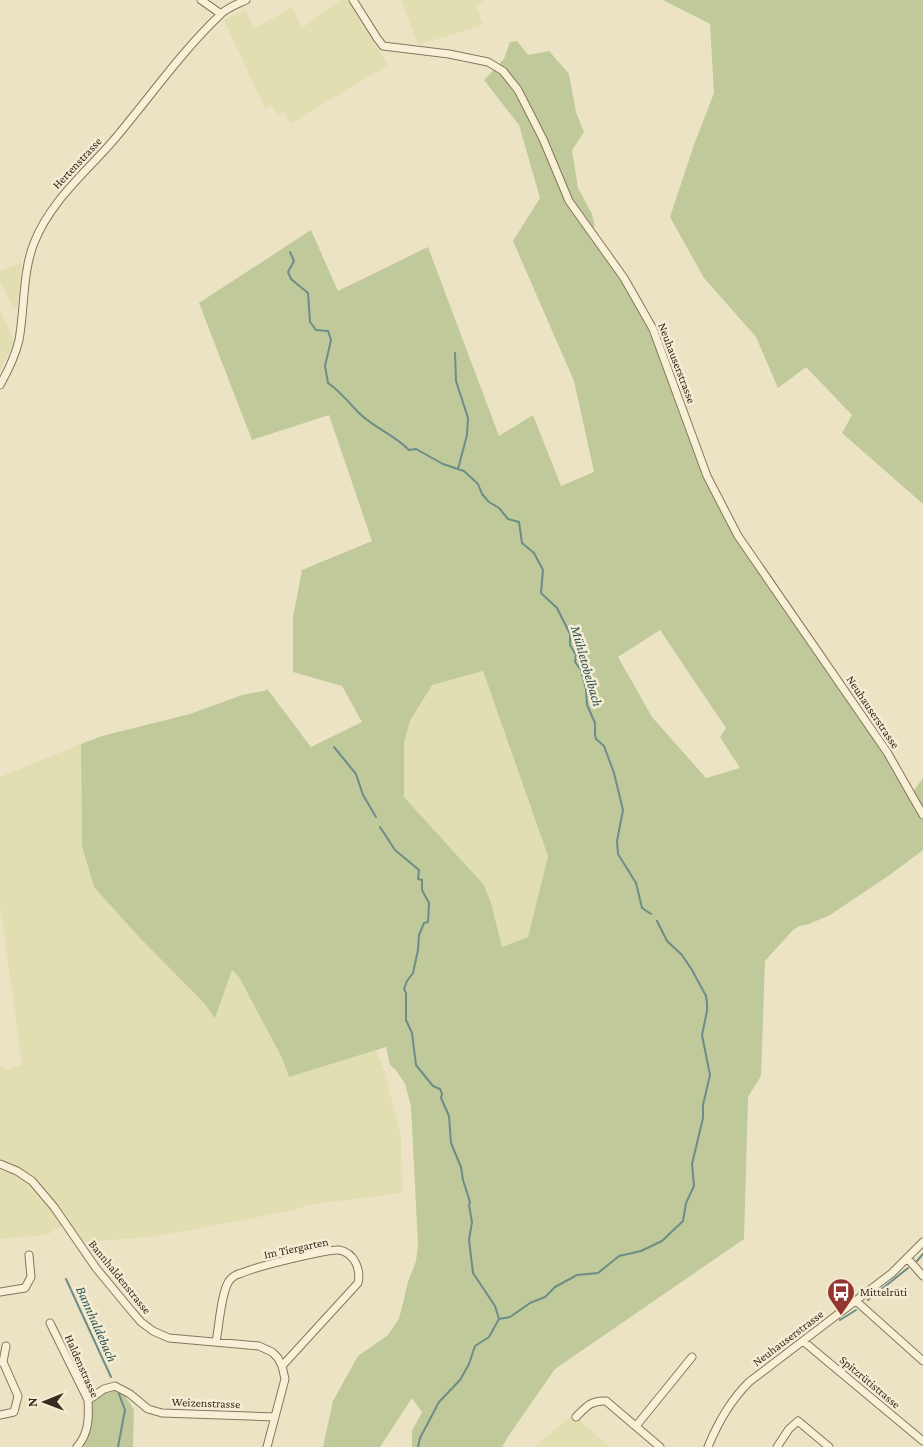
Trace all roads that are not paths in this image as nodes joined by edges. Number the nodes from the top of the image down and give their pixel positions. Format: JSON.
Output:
{"nodes":[{"id":1,"x":200,"y":0,"type":"edge"},
{"id":2,"x":246,"y":0,"type":"edge"},
{"id":3,"x":353,"y":0,"type":"edge"},
{"id":4,"x":221,"y":14,"type":"junction"},
{"id":5,"x":0,"y":385,"type":"edge"},
{"id":6,"x":923,"y":815,"type":"edge"},
{"id":7,"x":0,"y":1164,"type":"edge"},
{"id":8,"x":923,"y":1242,"type":"edge"},
{"id":9,"x":29,"y":1255,"type":"dead end"},
{"id":10,"x":908,"y":1259,"type":"junction"},
{"id":11,"x":923,"y":1276,"type":"edge"},
{"id":12,"x":0,"y":1292,"type":"edge"},
{"id":13,"x":856,"y":1300,"type":"junction"},
{"id":14,"x":50,"y":1323,"type":"dead end"},
{"id":15,"x":803,"y":1341,"type":"junction"},
{"id":16,"x":216,"y":1342,"type":"junction"},
{"id":17,"x":6,"y":1346,"type":"dead end"},
{"id":18,"x":692,"y":1356,"type":"dead end"},
{"id":19,"x":923,"y":1361,"type":"edge"},
{"id":20,"x":2,"y":1362,"type":"edge"},
{"id":21,"x":282,"y":1366,"type":"junction"},
{"id":22,"x":88,"y":1400,"type":"junction"},
{"id":23,"x":0,"y":1415,"type":"edge"},
{"id":24,"x":275,"y":1417,"type":"junction"},
{"id":25,"x":576,"y":1417,"type":"dead end"},
{"id":26,"x":636,"y":1426,"type":"junction"},
{"id":27,"x":923,"y":1441,"type":"edge"},
{"id":28,"x":77,"y":1447,"type":"edge"},
{"id":29,"x":266,"y":1447,"type":"edge"},
{"id":30,"x":660,"y":1447,"type":"edge"},
{"id":31,"x":708,"y":1447,"type":"edge"},
{"id":32,"x":777,"y":1447,"type":"edge"},
{"id":33,"x":829,"y":1447,"type":"edge"}],
"edges":[{"from":1,"to":4,"type":"street"},
{"from":2,"to":4,"type":"street","name":"Hertenstrasse"},
{"from":3,"to":6,"type":"street","name":"Neuhauserstrasse"},
{"from":4,"to":5,"type":"street","name":"Hertenstrasse"},
{"from":7,"to":16,"type":"street","name":"Bannhaldenstrasse"},
{"from":8,"to":10,"type":"street","name":"Neuhauserstrasse"},
{"from":9,"to":12,"type":"street"},
{"from":10,"to":11,"type":"street"},
{"from":10,"to":13,"type":"street","name":"Neuhauserstrasse"},
{"from":13,"to":15,"type":"street","name":"Neuhauserstrasse"},
{"from":13,"to":19,"type":"street"},
{"from":14,"to":22,"type":"street","name":"Haldenstrasse"},
{"from":15,"to":27,"type":"street","name":"Spitzrütistrasse"},
{"from":15,"to":31,"type":"street","name":"Neuhauserstrasse"},
{"from":16,"to":21,"type":"street","name":"Bannhaldenstrasse"},
{"from":16,"to":21,"type":"street","name":"Im Tiergarten"},
{"from":17,"to":20,"type":"street"},
{"from":18,"to":26,"type":"street"},
{"from":20,"to":23,"type":"street"},
{"from":21,"to":24,"type":"street"},
{"from":22,"to":24,"type":"street","name":"Weizenstrasse"},
{"from":22,"to":28,"type":"street","name":"Haldenstrasse"},
{"from":24,"to":29,"type":"street"},
{"from":25,"to":26,"type":"street"},
{"from":26,"to":30,"type":"street"},
{"from":32,"to":33,"type":"street"}]}
